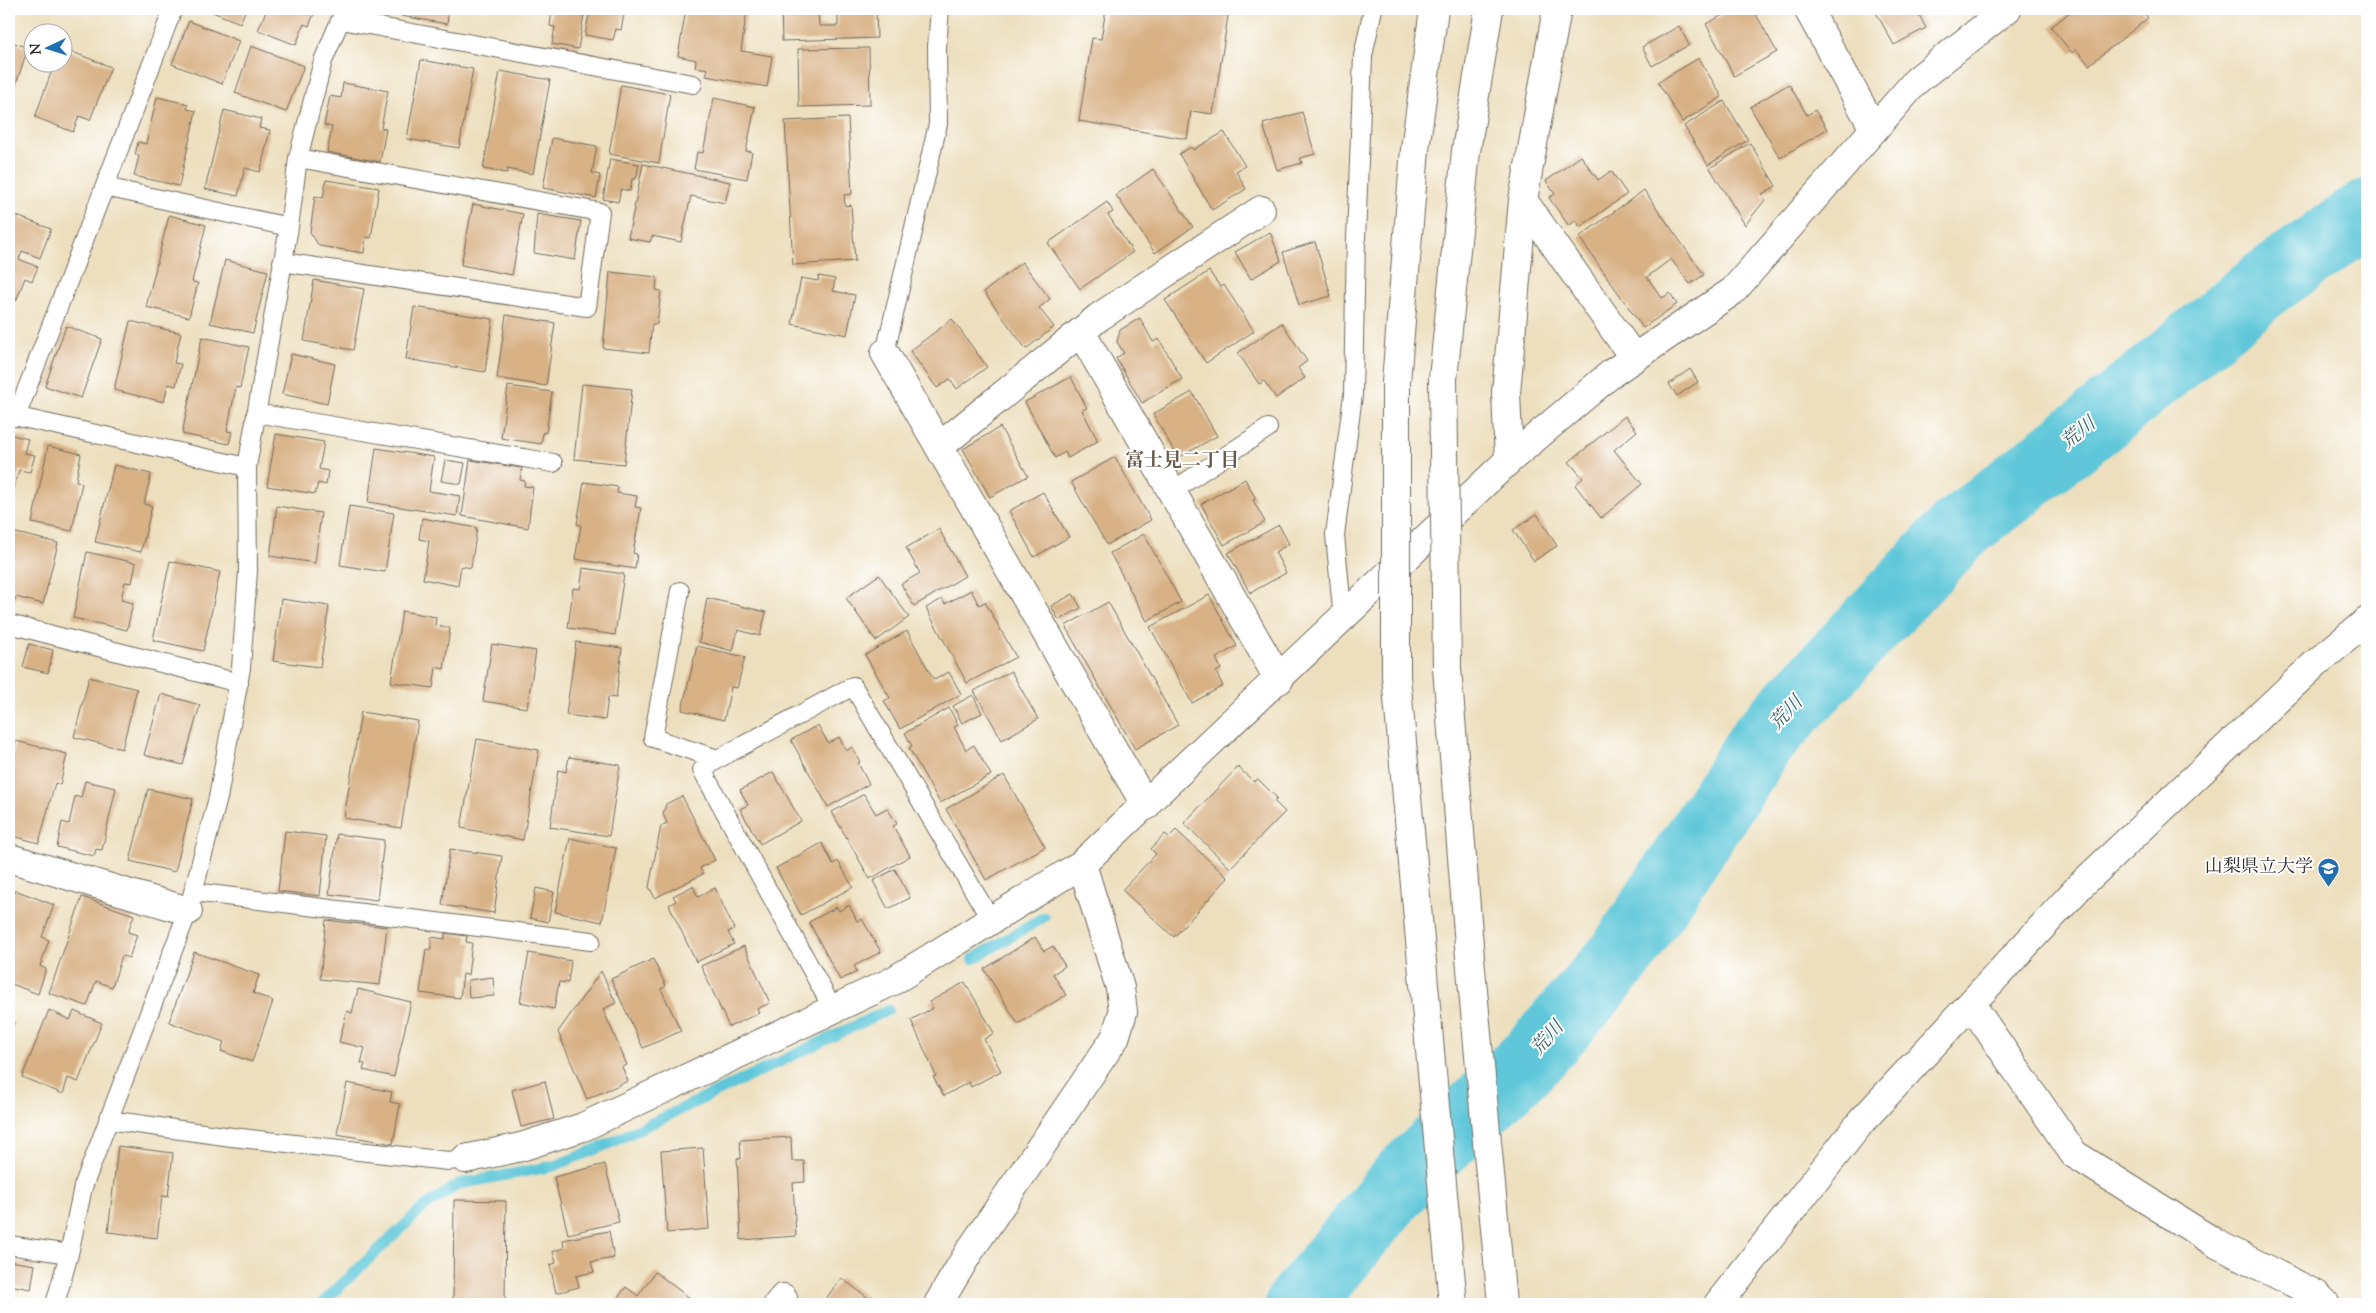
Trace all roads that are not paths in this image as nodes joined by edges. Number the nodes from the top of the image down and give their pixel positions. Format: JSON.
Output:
{"nodes":[{"id":1,"x":173,"y":9,"type":"edge"},
{"id":2,"x":940,"y":9,"type":"edge"},
{"id":3,"x":1372,"y":9,"type":"edge"},
{"id":4,"x":1434,"y":9,"type":"edge"},
{"id":5,"x":1489,"y":9,"type":"edge"},
{"id":6,"x":1557,"y":9,"type":"edge"},
{"id":7,"x":1808,"y":9,"type":"edge"},
{"id":8,"x":2007,"y":9,"type":"edge"},
{"id":9,"x":343,"y":14,"type":"edge"},
{"id":10,"x":693,"y":84,"type":"dead end"},
{"id":11,"x":1874,"y":129,"type":"junction"},
{"id":12,"x":298,"y":158,"type":"junction"},
{"id":13,"x":105,"y":187,"type":"junction"},
{"id":14,"x":1523,"y":200,"type":"junction"},
{"id":15,"x":1261,"y":210,"type":"dead end"},
{"id":16,"x":289,"y":227,"type":"junction"},
{"id":17,"x":282,"y":262,"type":"junction"},
{"id":18,"x":1081,"y":332,"type":"junction"},
{"id":19,"x":885,"y":353,"type":"joint"},
{"id":20,"x":1634,"y":358,"type":"junction"},
{"id":21,"x":256,"y":414,"type":"junction"},
{"id":22,"x":13,"y":416,"type":"edge"},
{"id":23,"x":1268,"y":428,"type":"dead end"},
{"id":24,"x":940,"y":446,"type":"junction"},
{"id":25,"x":1509,"y":460,"type":"junction"},
{"id":26,"x":553,"y":463,"type":"dead end"},
{"id":27,"x":247,"y":467,"type":"junction"},
{"id":28,"x":1172,"y":491,"type":"junction"},
{"id":29,"x":680,"y":592,"type":"dead end"},
{"id":30,"x":1343,"y":620,"type":"junction"},
{"id":31,"x":2367,"y":621,"type":"edge"},
{"id":32,"x":9,"y":624,"type":"edge"},
{"id":33,"x":1279,"y":680,"type":"junction"},
{"id":34,"x":239,"y":683,"type":"junction"},
{"id":35,"x":718,"y":758,"type":"junction"},
{"id":36,"x":1146,"y":806,"type":"junction"},
{"id":37,"x":10,"y":862,"type":"edge"},
{"id":38,"x":1082,"y":864,"type":"junction"},
{"id":39,"x":191,"y":902,"type":"junction"},
{"id":40,"x":991,"y":920,"type":"junction"},
{"id":41,"x":591,"y":941,"type":"dead end"},
{"id":42,"x":1970,"y":1004,"type":"junction"},
{"id":43,"x":832,"y":1009,"type":"junction"},
{"id":44,"x":108,"y":1120,"type":"junction"},
{"id":45,"x":465,"y":1159,"type":"joint"},
{"id":46,"x":9,"y":1245,"type":"edge"},
{"id":47,"x":69,"y":1254,"type":"junction"},
{"id":48,"x":2318,"y":1301,"type":"edge"},
{"id":49,"x":55,"y":1304,"type":"edge"},
{"id":50,"x":938,"y":1304,"type":"edge"},
{"id":51,"x":1453,"y":1304,"type":"edge"},
{"id":52,"x":1502,"y":1304,"type":"edge"},
{"id":53,"x":1718,"y":1304,"type":"edge"}],
"edges":[{"from":1,"to":13,"type":"lane"},
{"from":2,"to":19,"type":"lane"},
{"from":3,"to":30,"type":"lane"},
{"from":4,"to":51,"type":"street","bridge":true},
{"from":5,"to":52,"type":"street","bridge":true},
{"from":6,"to":14,"type":"street"},
{"from":7,"to":11,"type":"street"},
{"from":8,"to":11,"type":"street"},
{"from":9,"to":10,"type":"lane"},
{"from":9,"to":12,"type":"lane"},
{"from":11,"to":20,"type":"street"},
{"from":12,"to":16,"type":"lane"},
{"from":12,"to":17,"type":"lane"},
{"from":13,"to":16,"type":"lane"},
{"from":13,"to":22,"type":"lane"},
{"from":14,"to":20,"type":"street"},
{"from":14,"to":25,"type":"street"},
{"from":15,"to":18,"type":"street"},
{"from":16,"to":17,"type":"lane"},
{"from":17,"to":21,"type":"lane"},
{"from":18,"to":24,"type":"street"},
{"from":18,"to":28,"type":"street"},
{"from":19,"to":24,"type":"street"},
{"from":20,"to":25,"type":"street"},
{"from":21,"to":26,"type":"lane"},
{"from":21,"to":27,"type":"lane"},
{"from":22,"to":27,"type":"lane"},
{"from":23,"to":28,"type":"lane"},
{"from":24,"to":36,"type":"street"},
{"from":25,"to":30,"type":"street"},
{"from":27,"to":34,"type":"lane"},
{"from":28,"to":33,"type":"street"},
{"from":29,"to":35,"type":"lane"},
{"from":30,"to":33,"type":"street"},
{"from":31,"to":42,"type":"street"},
{"from":32,"to":34,"type":"lane"},
{"from":33,"to":36,"type":"street"},
{"from":34,"to":39,"type":"lane"},
{"from":35,"to":40,"type":"lane"},
{"from":35,"to":43,"type":"lane"},
{"from":36,"to":38,"type":"street"},
{"from":37,"to":39,"type":"street"},
{"from":38,"to":40,"type":"street"},
{"from":38,"to":50,"type":"street"},
{"from":39,"to":41,"type":"lane"},
{"from":39,"to":44,"type":"lane"},
{"from":40,"to":43,"type":"street"},
{"from":42,"to":48,"type":"street"},
{"from":42,"to":53,"type":"street"},
{"from":43,"to":45,"type":"street"},
{"from":44,"to":45,"type":"lane"},
{"from":44,"to":47,"type":"lane"},
{"from":46,"to":47,"type":"lane"},
{"from":47,"to":49,"type":"lane"}]}
